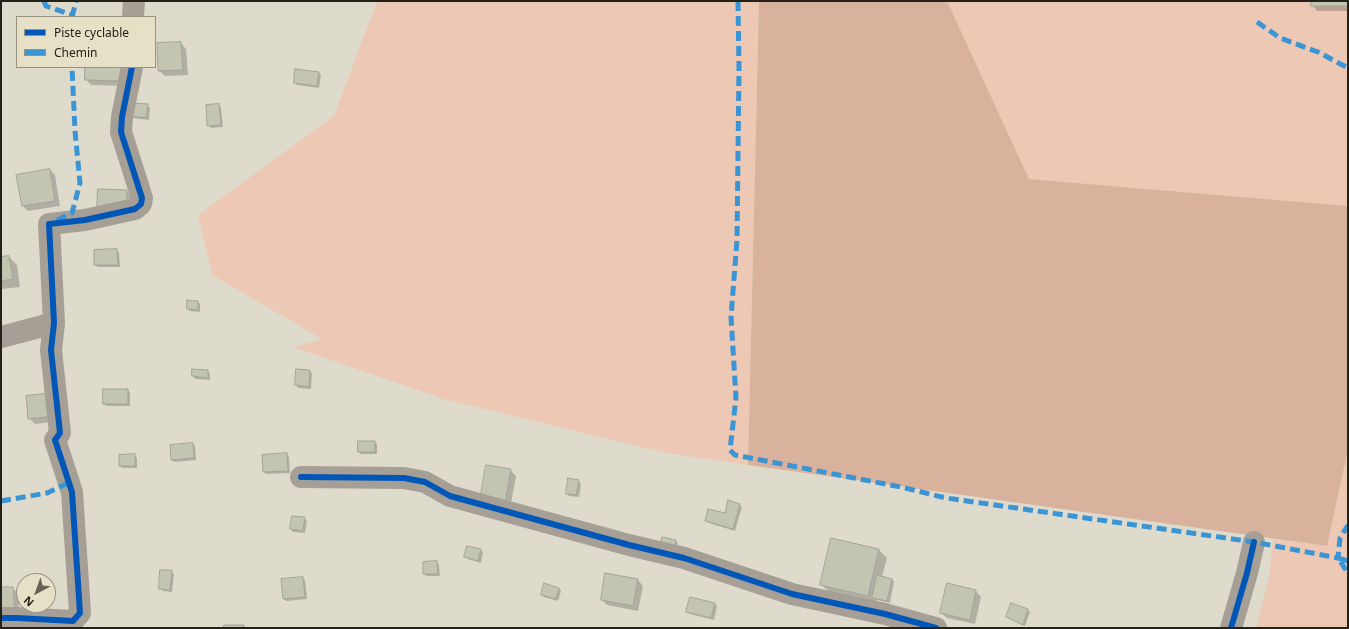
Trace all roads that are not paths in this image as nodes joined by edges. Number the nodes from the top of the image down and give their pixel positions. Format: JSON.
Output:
{"nodes":[{"id":1,"x":134,"y":1,"type":"edge"},
{"id":2,"x":133,"y":16,"type":"edge"},
{"id":3,"x":132,"y":68,"type":"edge"},
{"id":4,"x":54,"y":323,"type":"junction"},
{"id":5,"x":1,"y":337,"type":"edge"},
{"id":6,"x":301,"y":477,"type":"dead end"},
{"id":7,"x":1254,"y":542,"type":"dead end"},
{"id":8,"x":1,"y":618,"type":"edge"},
{"id":9,"x":936,"y":628,"type":"edge"},
{"id":10,"x":1231,"y":628,"type":"edge"}],
"edges":[{"from":1,"to":2,"type":"street"},
{"from":3,"to":4,"type":"street"},
{"from":4,"to":5,"type":"street"},
{"from":4,"to":8,"type":"street"},
{"from":6,"to":9,"type":"street"},
{"from":7,"to":10,"type":"street"}]}
